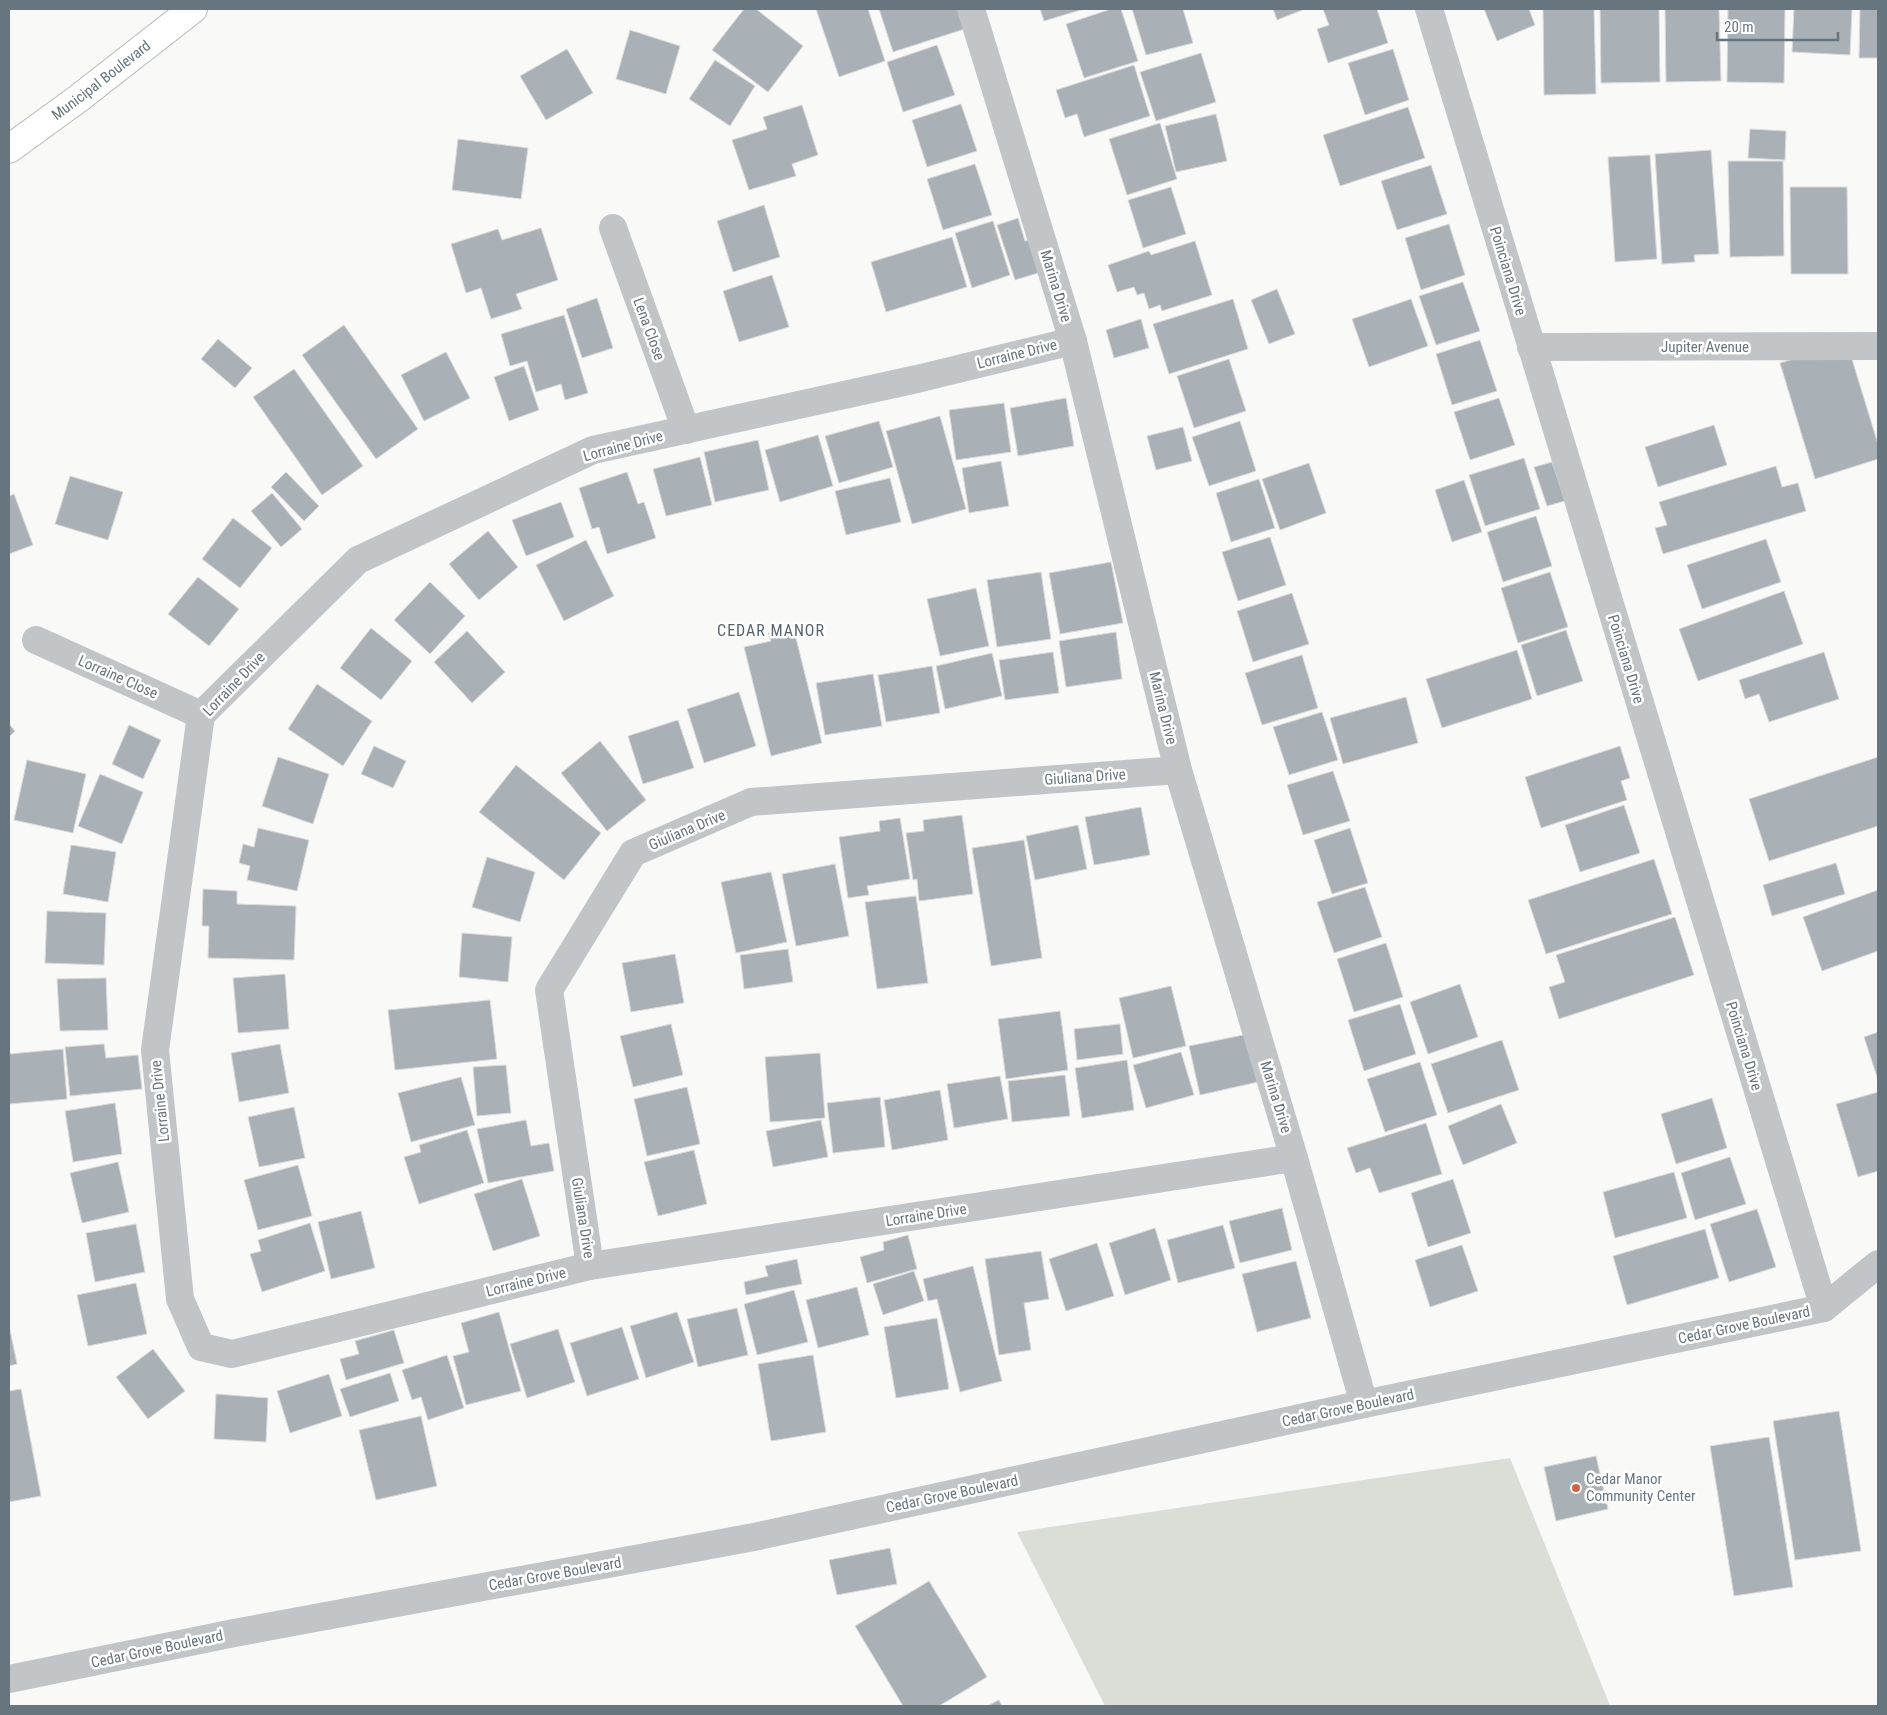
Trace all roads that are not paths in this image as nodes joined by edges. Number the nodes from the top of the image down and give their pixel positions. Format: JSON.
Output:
{"nodes":[{"id":1,"x":192,"y":9,"type":"edge"},
{"id":2,"x":970,"y":9,"type":"edge"},
{"id":3,"x":1429,"y":9,"type":"edge"},
{"id":4,"x":9,"y":149,"type":"edge"},
{"id":5,"x":613,"y":228,"type":"dead end"},
{"id":6,"x":1073,"y":340,"type":"junction"},
{"id":7,"x":1878,"y":346,"type":"edge"},
{"id":8,"x":1532,"y":347,"type":"junction"},
{"id":9,"x":686,"y":430,"type":"junction"},
{"id":10,"x":36,"y":640,"type":"dead end"},
{"id":11,"x":200,"y":714,"type":"junction"},
{"id":12,"x":1178,"y":770,"type":"junction"},
{"id":13,"x":1294,"y":1158,"type":"junction"},
{"id":14,"x":1878,"y":1264,"type":"edge"},
{"id":15,"x":590,"y":1266,"type":"junction"},
{"id":16,"x":1824,"y":1308,"type":"junction"},
{"id":17,"x":1364,"y":1404,"type":"junction"},
{"id":18,"x":9,"y":1679,"type":"edge"}],
"edges":[{"from":1,"to":4,"type":"main road","name":"Municipal Boulevard"},
{"from":2,"to":6,"type":"street","name":"Marina Drive"},
{"from":3,"to":8,"type":"street","name":"Poinciana Drive"},
{"from":5,"to":9,"type":"street","name":"Lena Close"},
{"from":6,"to":9,"type":"street","name":"Lorraine Drive"},
{"from":6,"to":12,"type":"street","name":"Marina Drive"},
{"from":7,"to":8,"type":"street","name":"Jupiter Avenue"},
{"from":8,"to":16,"type":"street","name":"Poinciana Drive"},
{"from":9,"to":11,"type":"street","name":"Lorraine Drive"},
{"from":10,"to":11,"type":"street","name":"Lorraine Close"},
{"from":11,"to":15,"type":"street","name":"Lorraine Drive"},
{"from":12,"to":13,"type":"street","name":"Marina Drive"},
{"from":12,"to":15,"type":"street","name":"Giuliana Drive"},
{"from":13,"to":15,"type":"street","name":"Lorraine Drive"},
{"from":13,"to":17,"type":"street","name":"Marina Drive"},
{"from":14,"to":16,"type":"street","name":"Cedar Grove Boulevard"},
{"from":16,"to":17,"type":"street","name":"Cedar Grove Boulevard"},
{"from":17,"to":18,"type":"street","name":"Cedar Grove Boulevard"}]}
